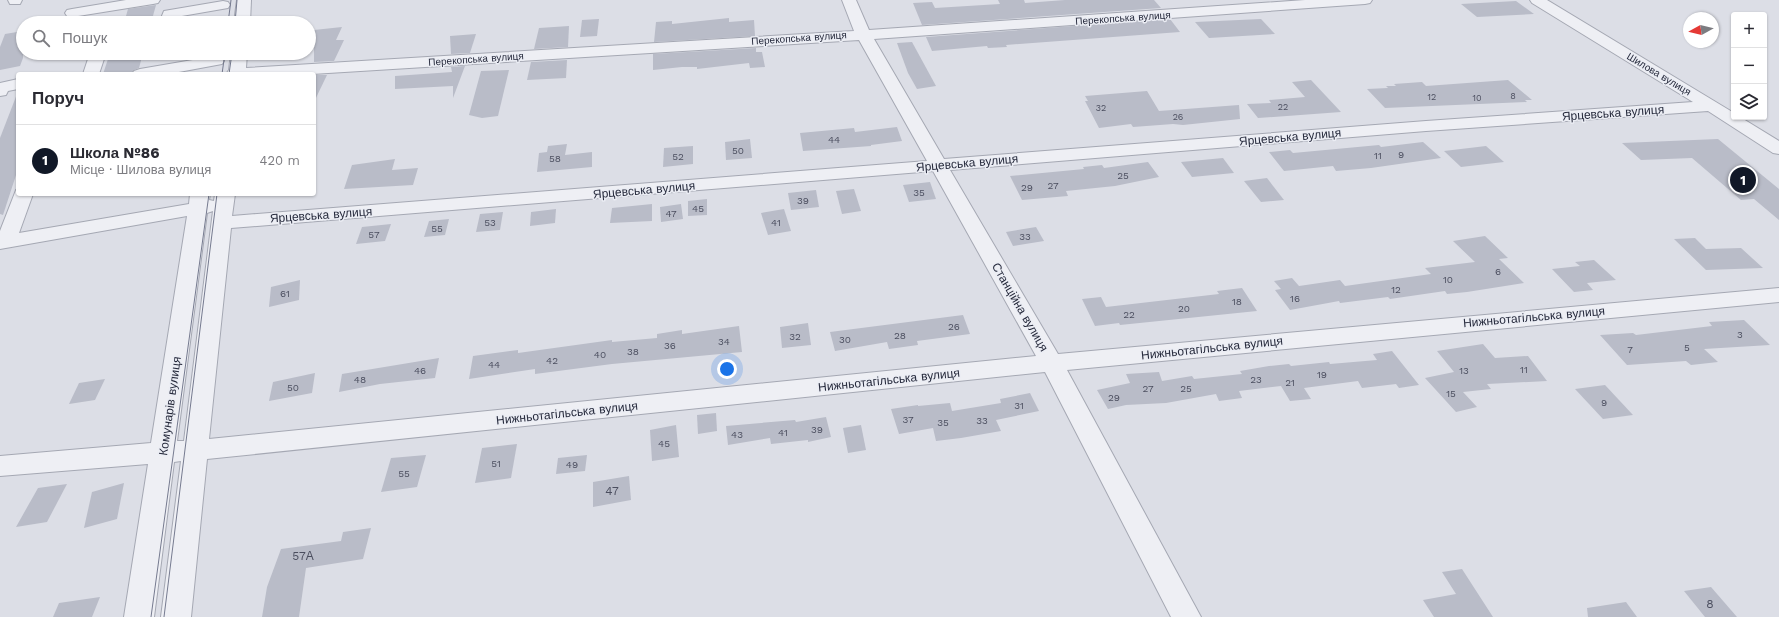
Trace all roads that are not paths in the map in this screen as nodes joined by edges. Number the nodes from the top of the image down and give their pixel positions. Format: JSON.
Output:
{"nodes":[{"id":1,"x":153,"y":0,"type":"edge"},
{"id":2,"x":244,"y":0,"type":"edge"},
{"id":3,"x":848,"y":0,"type":"edge"},
{"id":4,"x":1364,"y":0,"type":"edge"},
{"id":5,"x":1537,"y":0,"type":"edge"},
{"id":6,"x":113,"y":7,"type":"junction"},
{"id":7,"x":223,"y":7,"type":"edge"},
{"id":8,"x":72,"y":13,"type":"dead end"},
{"id":9,"x":110,"y":16,"type":"edge"},
{"id":10,"x":168,"y":16,"type":"edge"},
{"id":11,"x":243,"y":16,"type":"edge"},
{"id":12,"x":863,"y":34,"type":"junction"},
{"id":13,"x":96,"y":60,"type":"edge"},
{"id":14,"x":238,"y":60,"type":"edge"},
{"id":15,"x":216,"y":63,"type":"edge"},
{"id":16,"x":92,"y":72,"type":"edge"},
{"id":17,"x":155,"y":72,"type":"edge"},
{"id":18,"x":236,"y":72,"type":"edge"},
{"id":19,"x":267,"y":72,"type":"edge"},
{"id":20,"x":16,"y":84,"type":"edge"},
{"id":21,"x":0,"y":91,"type":"edge"},
{"id":22,"x":1711,"y":106,"type":"junction"},
{"id":23,"x":1779,"y":150,"type":"edge"},
{"id":24,"x":938,"y":165,"type":"junction"},
{"id":25,"x":22,"y":196,"type":"edge"},
{"id":26,"x":199,"y":201,"type":"edge"},
{"id":27,"x":224,"y":207,"type":"edge"},
{"id":28,"x":3,"y":242,"type":"edge"},
{"id":29,"x":1776,"y":298,"type":"edge"},
{"id":30,"x":1052,"y":363,"type":"junction"},
{"id":31,"x":196,"y":450,"type":"junction"},
{"id":32,"x":163,"y":453,"type":"junction"},
{"id":33,"x":0,"y":466,"type":"edge"},
{"id":34,"x":139,"y":617,"type":"edge"},
{"id":35,"x":176,"y":617,"type":"edge"},
{"id":36,"x":1186,"y":617,"type":"edge"}],
"edges":[{"from":1,"to":6,"type":"street"},
{"from":2,"to":11,"type":"street"},
{"from":3,"to":12,"type":"street","name":"Станційна вулиця"},
{"from":4,"to":12,"type":"street","name":"Перекопська вулиця"},
{"from":5,"to":22,"type":"street","name":"Шилова вулиця"},
{"from":6,"to":8,"type":"street"},
{"from":6,"to":9,"type":"street"},
{"from":7,"to":10,"type":"street"},
{"from":12,"to":19,"type":"street","name":"Перекопська вулиця"},
{"from":12,"to":24,"type":"street","name":"Станційна вулиця"},
{"from":13,"to":16,"type":"street"},
{"from":14,"to":18,"type":"street"},
{"from":15,"to":17,"type":"street"},
{"from":20,"to":21,"type":"street"},
{"from":22,"to":23,"type":"street","name":"Шилова вулиця"},
{"from":22,"to":24,"type":"street","name":"Ярцевська вулиця"},
{"from":24,"to":27,"type":"street","name":"Ярцевська вулиця"},
{"from":24,"to":30,"type":"street","name":"Станційна вулиця"},
{"from":25,"to":28,"type":"street"},
{"from":26,"to":27,"type":"street","name":"Ярцевська вулиця"},
{"from":26,"to":28,"type":"street","name":"Ярцевська вулиця"},
{"from":26,"to":32,"type":"street","name":"Комунарів вулиця"},
{"from":27,"to":31,"type":"street"},
{"from":29,"to":30,"type":"street","name":"Нижньотагільська вулиця"},
{"from":30,"to":31,"type":"street","name":"Нижньотагільська вулиця"},
{"from":30,"to":36,"type":"street","name":"Станційна вулиця"},
{"from":31,"to":32,"type":"street","name":"Нижньотагільська вулиця"},
{"from":31,"to":35,"type":"street"},
{"from":32,"to":33,"type":"street","name":"Нижньотагільська вулиця"},
{"from":32,"to":34,"type":"street","name":"Комунарів вулиця"}]}
